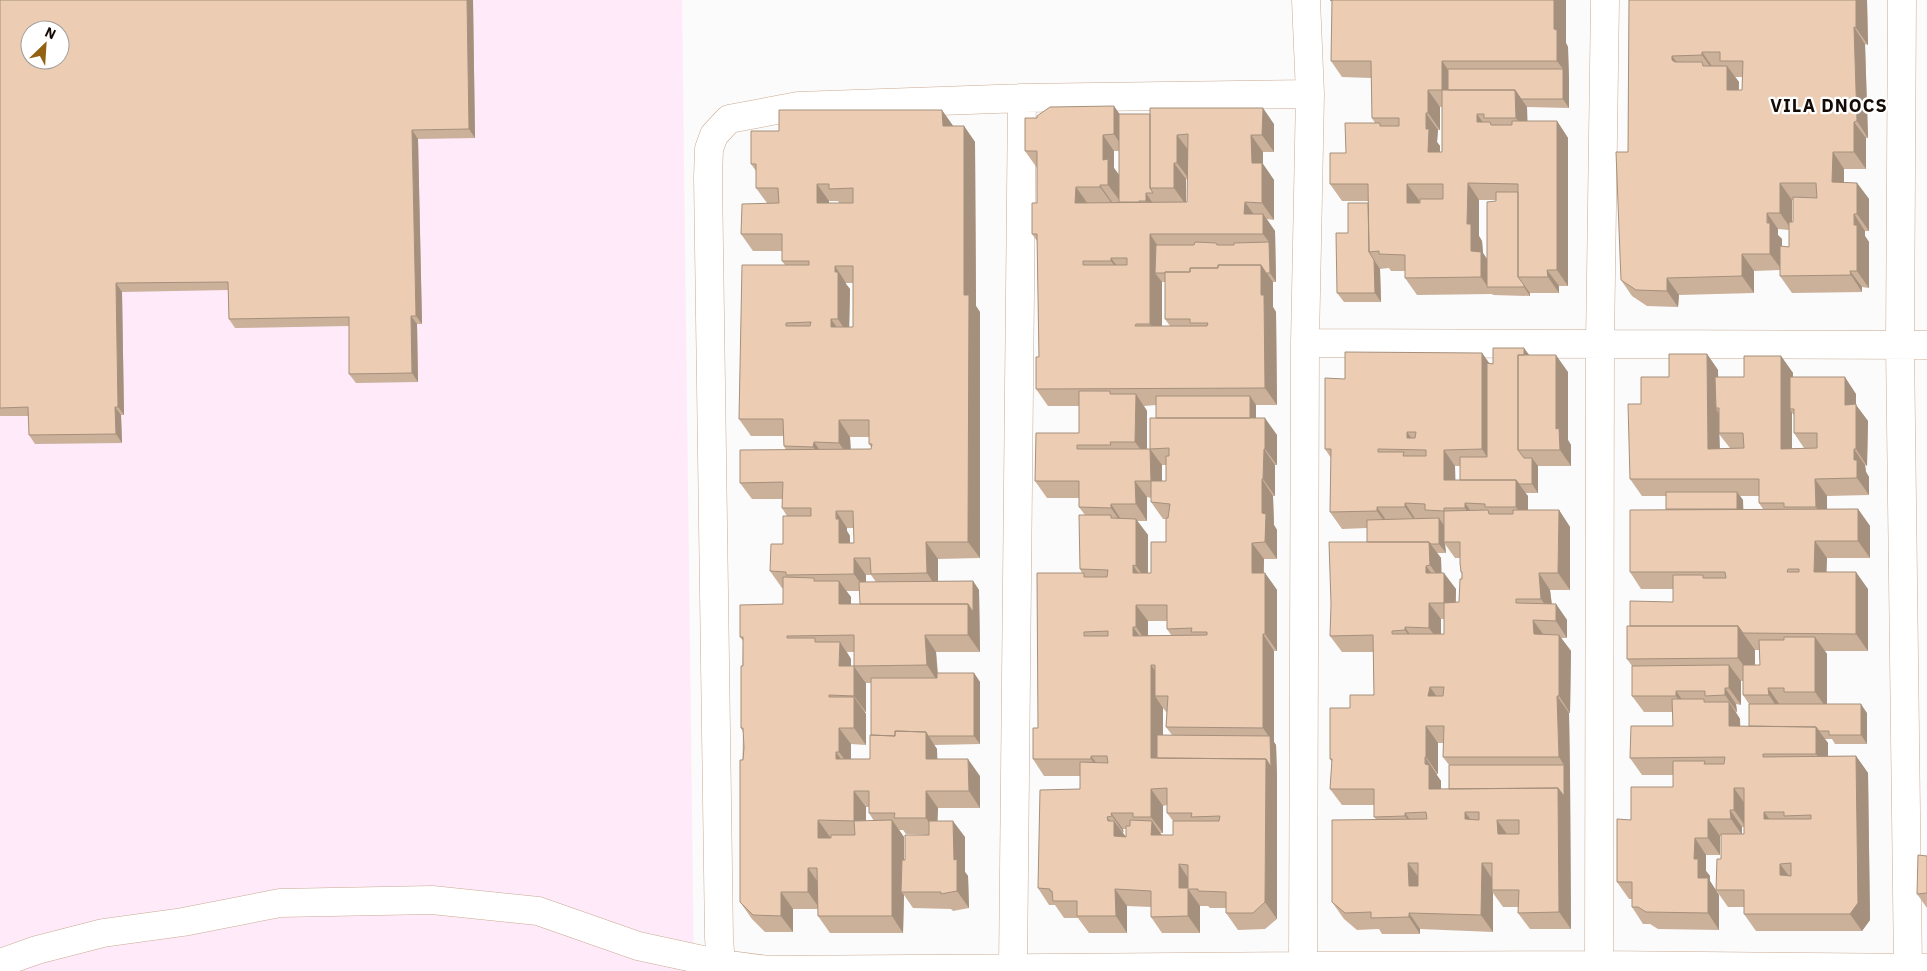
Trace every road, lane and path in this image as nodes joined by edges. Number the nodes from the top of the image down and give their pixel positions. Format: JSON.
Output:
{"nodes":[{"id":1,"x":1306,"y":0,"type":"edge"},
{"id":2,"x":1605,"y":0,"type":"edge"},
{"id":3,"x":1902,"y":0,"type":"edge"},
{"id":4,"x":1310,"y":94,"type":"junction"},
{"id":5,"x":1022,"y":98,"type":"junction"},
{"id":6,"x":1305,"y":343,"type":"junction"},
{"id":7,"x":1600,"y":343,"type":"junction"},
{"id":8,"x":1927,"y":344,"type":"edge"},
{"id":9,"x":1900,"y":345,"type":"junction"},
{"id":10,"x":0,"y":962,"type":"edge"},
{"id":11,"x":721,"y":964,"type":"junction"},
{"id":12,"x":1599,"y":965,"type":"junction"},
{"id":13,"x":1303,"y":966,"type":"junction"},
{"id":14,"x":1013,"y":968,"type":"junction"},
{"id":15,"x":1917,"y":968,"type":"edge"}],
"edges":[{"from":1,"to":4,"type":"street"},
{"from":2,"to":7,"type":"street"},
{"from":3,"to":9,"type":"street"},
{"from":4,"to":5,"type":"street"},
{"from":4,"to":6,"type":"street"},
{"from":5,"to":11,"type":"street"},
{"from":5,"to":14,"type":"street"},
{"from":6,"to":7,"type":"street"},
{"from":6,"to":13,"type":"street"},
{"from":7,"to":9,"type":"street"},
{"from":7,"to":12,"type":"street"},
{"from":8,"to":9,"type":"street"},
{"from":9,"to":15,"type":"street"},
{"from":10,"to":11,"type":"street"},
{"from":11,"to":14,"type":"street"},
{"from":12,"to":13,"type":"street"},
{"from":12,"to":15,"type":"street"},
{"from":13,"to":14,"type":"street"}]}
